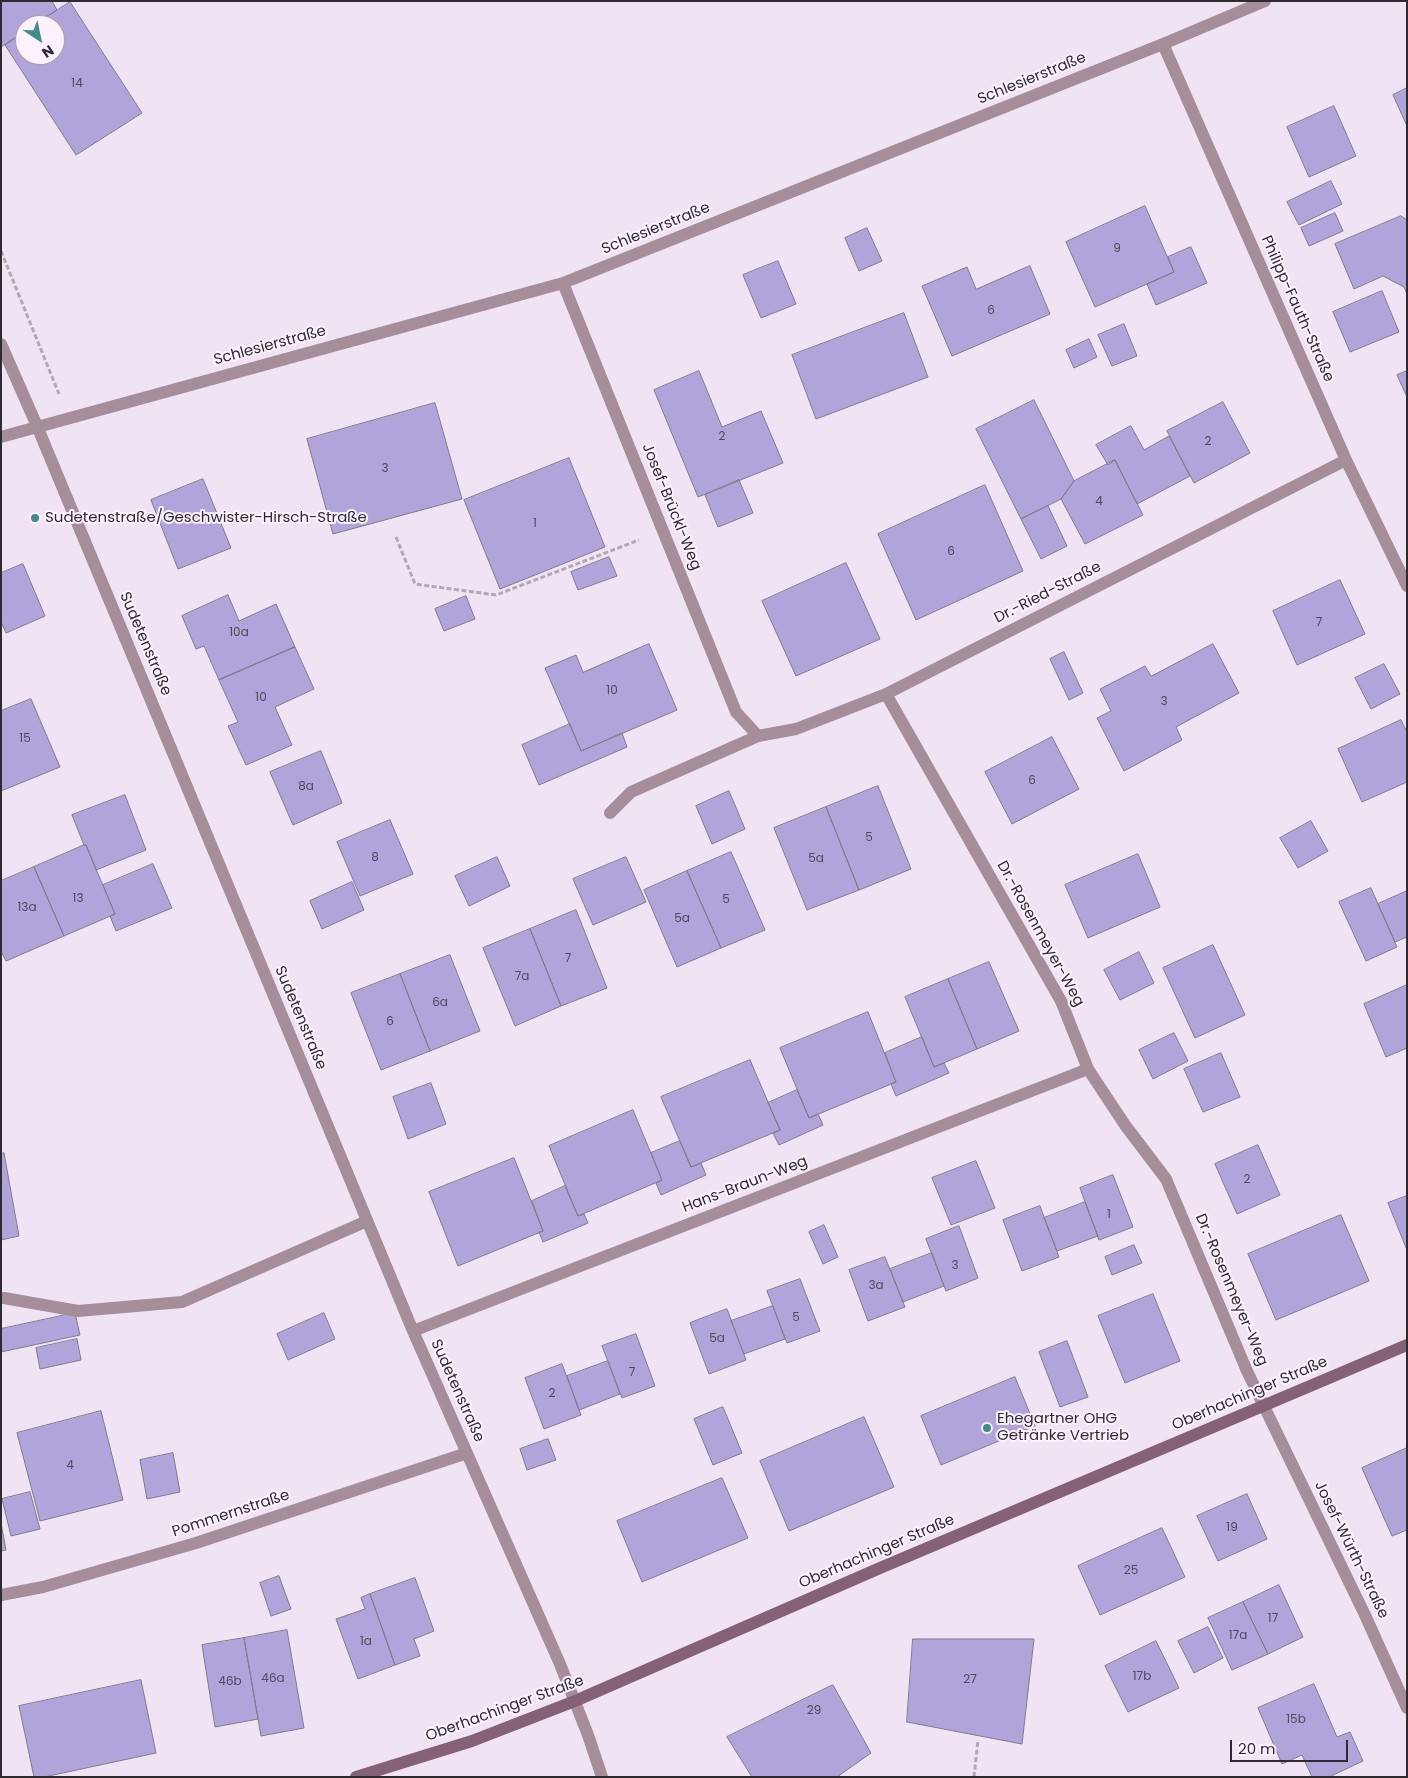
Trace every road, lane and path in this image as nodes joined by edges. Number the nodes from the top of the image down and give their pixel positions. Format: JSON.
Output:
{"nodes":[{"id":1,"x":1265,"y":1,"type":"edge"},
{"id":2,"x":1163,"y":44,"type":"junction"},
{"id":3,"x":1,"y":251,"type":"edge"},
{"id":4,"x":563,"y":283,"type":"junction"},
{"id":5,"x":1,"y":344,"type":"edge"},
{"id":6,"x":70,"y":417,"type":"junction"},
{"id":7,"x":37,"y":426,"type":"junction"},
{"id":8,"x":1,"y":437,"type":"edge"},
{"id":9,"x":1346,"y":460,"type":"junction"},
{"id":10,"x":662,"y":530,"type":"junction"},
{"id":11,"x":396,"y":537,"type":"dead end"},
{"id":12,"x":1407,"y":586,"type":"edge"},
{"id":13,"x":886,"y":694,"type":"junction"},
{"id":14,"x":758,"y":736,"type":"junction"},
{"id":15,"x":610,"y":814,"type":"dead end"},
{"id":16,"x":1088,"y":1069,"type":"junction"},
{"id":17,"x":367,"y":1221,"type":"junction"},
{"id":18,"x":4,"y":1298,"type":"dead end"},
{"id":19,"x":413,"y":1331,"type":"junction"},
{"id":20,"x":1407,"y":1344,"type":"edge"},
{"id":21,"x":1265,"y":1405,"type":"junction"},
{"id":22,"x":467,"y":1453,"type":"junction"},
{"id":23,"x":1,"y":1594,"type":"edge"},
{"id":24,"x":575,"y":1701,"type":"junction"},
{"id":25,"x":1407,"y":1708,"type":"edge"},
{"id":26,"x":978,"y":1740,"type":"dead end"},
{"id":27,"x":356,"y":1777,"type":"edge"},
{"id":28,"x":602,"y":1777,"type":"edge"},
{"id":29,"x":974,"y":1777,"type":"edge"}],
"edges":[{"from":1,"to":2,"type":"street","name":"Schlesierstraße"},
{"from":2,"to":4,"type":"street","name":"Schlesierstraße"},
{"from":2,"to":9,"type":"street","name":"Philipp-Fauth-Straße"},
{"from":3,"to":6,"type":"path"},
{"from":4,"to":6,"type":"street","name":"Schlesierstraße"},
{"from":4,"to":10,"type":"street","name":"Josef-Brückl-Weg"},
{"from":5,"to":7,"type":"street","name":"Sudetenstraße"},
{"from":6,"to":7,"type":"street","name":"Schlesierstraße"},
{"from":7,"to":8,"type":"street","name":"Schlesierstraße"},
{"from":7,"to":17,"type":"street","name":"Sudetenstraße"},
{"from":9,"to":12,"type":"street","name":"Philipp-Fauth-Straße"},
{"from":9,"to":13,"type":"street","name":"Dr.-Ried-Straße"},
{"from":10,"to":11,"type":"path"},
{"from":10,"to":14,"type":"street","name":"Josef-Brückl-Weg"},
{"from":13,"to":14,"type":"street","name":"Dr.-Ried-Straße"},
{"from":13,"to":16,"type":"street","name":"Dr.-Rosenmeyer-Weg"},
{"from":14,"to":15,"type":"street","name":"Dr.-Ried-Straße"},
{"from":16,"to":19,"type":"street","name":"Hans-Braun-Weg"},
{"from":16,"to":21,"type":"street","name":"Dr.-Rosenmeyer-Weg"},
{"from":17,"to":18,"type":"street"},
{"from":17,"to":19,"type":"street","name":"Sudetenstraße"},
{"from":19,"to":22,"type":"street","name":"Sudetenstraße"},
{"from":20,"to":21,"type":"main road","name":"Oberhachinger Straße"},
{"from":21,"to":24,"type":"main road","name":"Oberhachinger Straße"},
{"from":21,"to":25,"type":"street","name":"Josef-Würth-Straße"},
{"from":22,"to":23,"type":"street","name":"Pommernstraße"},
{"from":22,"to":24,"type":"street","name":"Sudetenstraße"},
{"from":24,"to":27,"type":"main road","name":"Oberhachinger Straße"},
{"from":24,"to":28,"type":"street","name":"Sudetenstraße"},
{"from":26,"to":29,"type":"path"}]}
